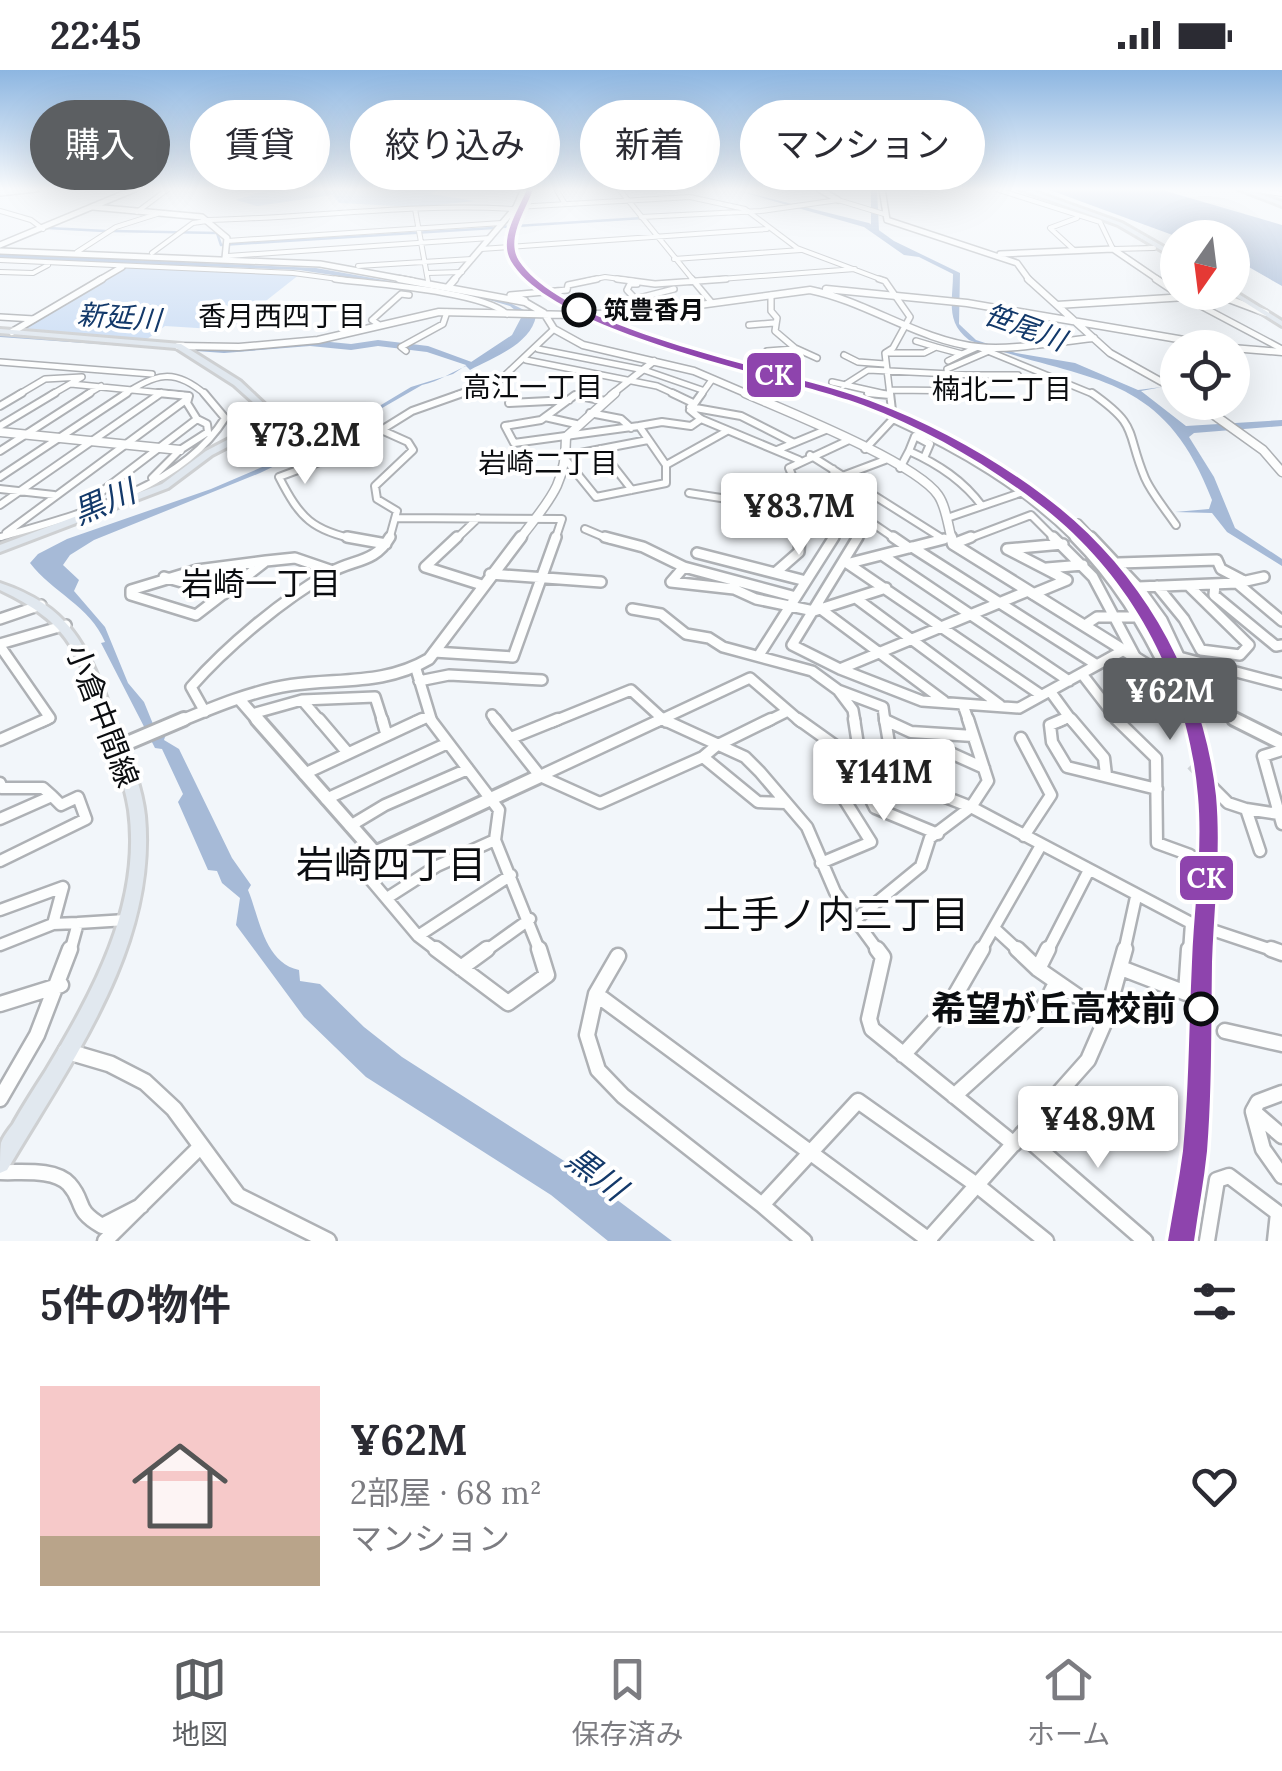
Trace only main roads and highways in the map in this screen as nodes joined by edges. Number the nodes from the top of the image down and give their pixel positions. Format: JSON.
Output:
{"nodes":[{"id":1,"x":1250,"y":303,"type":"edge"},
{"id":2,"x":1282,"y":324,"type":"edge"},
{"id":3,"x":0,"y":331,"type":"edge"},
{"id":4,"x":0,"y":549,"type":"edge"},
{"id":5,"x":0,"y":586,"type":"edge"},
{"id":6,"x":0,"y":1164,"type":"edge"}],
"edges":[{"from":1,"to":2,"type":"main road"},
{"from":3,"to":4,"type":"main road"},
{"from":5,"to":6,"type":"main road","name":"小倉中間線"}]}
